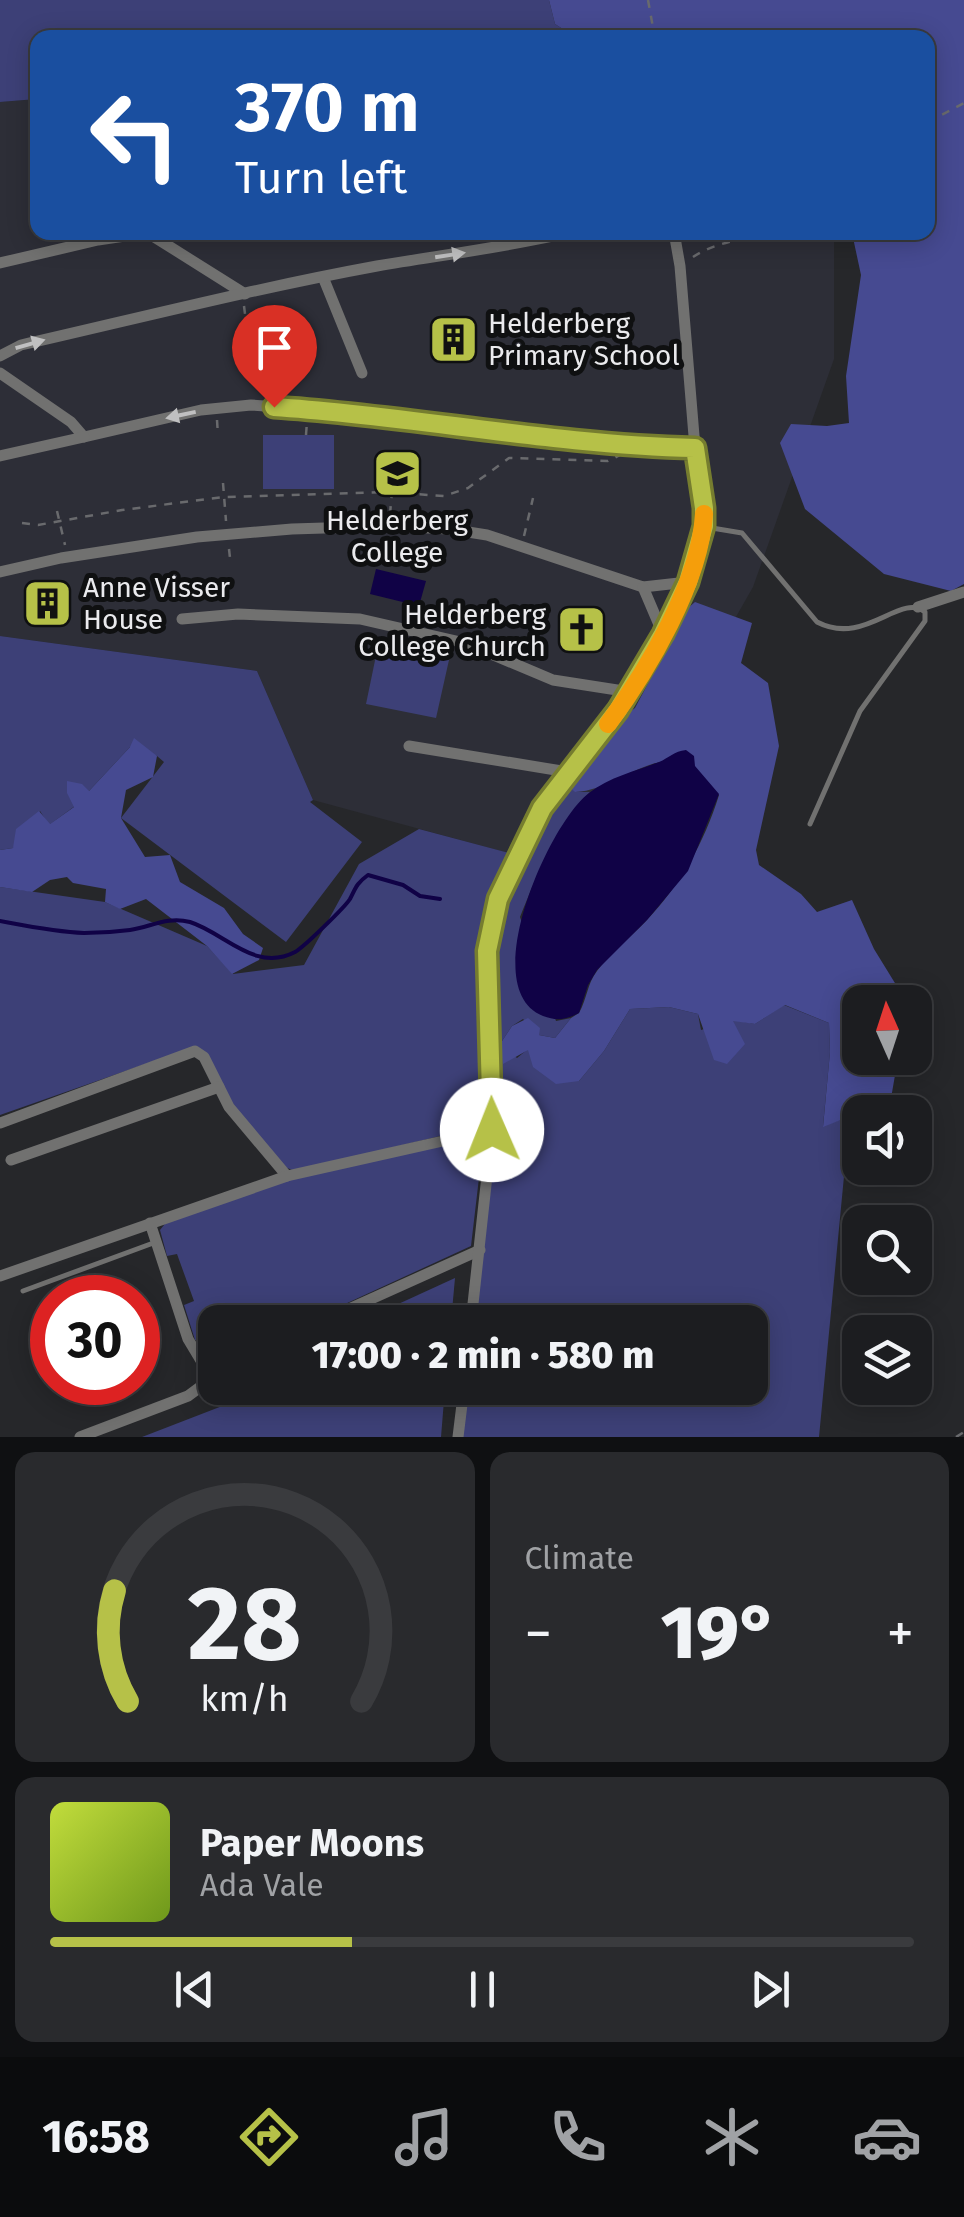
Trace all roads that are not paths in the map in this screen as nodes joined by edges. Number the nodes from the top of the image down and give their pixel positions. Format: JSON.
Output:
{"nodes":[{"id":1,"x":98,"y":240,"type":"edge"},
{"id":2,"x":161,"y":240,"type":"edge"},
{"id":3,"x":539,"y":240,"type":"edge"},
{"id":4,"x":675,"y":240,"type":"edge"},
{"id":5,"x":0,"y":263,"type":"edge"},
{"id":6,"x":323,"y":277,"type":"junction"},
{"id":7,"x":243,"y":294,"type":"junction"},
{"id":8,"x":0,"y":356,"type":"edge"},
{"id":9,"x":0,"y":373,"type":"edge"},
{"id":10,"x":362,"y":374,"type":"dead end"},
{"id":11,"x":84,"y":437,"type":"junction"},
{"id":12,"x":695,"y":448,"type":"junction"},
{"id":13,"x":0,"y":456,"type":"edge"},
{"id":14,"x":704,"y":526,"type":"junction"},
{"id":15,"x":0,"y":572,"type":"edge"},
{"id":16,"x":688,"y":582,"type":"junction"},
{"id":17,"x":643,"y":586,"type":"junction"},
{"id":18,"x":964,"y":592,"type":"edge"},
{"id":19,"x":918,"y":606,"type":"junction"},
{"id":20,"x":182,"y":618,"type":"dead end"},
{"id":21,"x":663,"y":634,"type":"junction"},
{"id":22,"x":630,"y":692,"type":"junction"},
{"id":23,"x":409,"y":746,"type":"dead end"},
{"id":24,"x":568,"y":772,"type":"junction"},
{"id":25,"x":810,"y":824,"type":"dead end"},
{"id":26,"x":219,"y":1087,"type":"junction"},
{"id":27,"x":0,"y":1122,"type":"edge"},
{"id":28,"x":492,"y":1130,"type":"junction"},
{"id":29,"x":11,"y":1160,"type":"dead end"},
{"id":30,"x":288,"y":1176,"type":"junction"},
{"id":31,"x":150,"y":1223,"type":"junction"},
{"id":32,"x":157,"y":1241,"type":"junction"},
{"id":33,"x":480,"y":1250,"type":"junction"},
{"id":34,"x":0,"y":1276,"type":"edge"},
{"id":35,"x":22,"y":1291,"type":"dead end"},
{"id":36,"x":358,"y":1305,"type":"edge"},
{"id":37,"x":474,"y":1305,"type":"edge"},
{"id":38,"x":198,"y":1352,"type":"edge"},
{"id":39,"x":198,"y":1389,"type":"edge"},
{"id":40,"x":462,"y":1405,"type":"edge"},
{"id":41,"x":80,"y":1437,"type":"edge"},
{"id":42,"x":458,"y":1437,"type":"edge"}],
"edges":[{"from":1,"to":5,"type":"street"},
{"from":2,"to":7,"type":"street"},
{"from":6,"to":3,"type":"street","one_way":true},
{"from":4,"to":12,"type":"street"},
{"from":6,"to":7,"type":"street"},
{"from":6,"to":10,"type":"street"},
{"from":8,"to":7,"type":"street","one_way":true},
{"from":9,"to":11,"type":"street"},
{"from":12,"to":11,"type":"street","one_way":true},
{"from":11,"to":13,"type":"street"},
{"from":12,"to":14,"type":"street"},
{"from":14,"to":16,"type":"street"},
{"from":14,"to":19,"type":"lane"},
{"from":15,"to":17,"type":"street"},
{"from":16,"to":17,"type":"street"},
{"from":16,"to":21,"type":"street"},
{"from":17,"to":21,"type":"street"},
{"from":18,"to":19,"type":"street"},
{"from":19,"to":25,"type":"lane"},
{"from":20,"to":22,"type":"street"},
{"from":21,"to":22,"type":"street"},
{"from":22,"to":24,"type":"street"},
{"from":23,"to":24,"type":"street"},
{"from":24,"to":28,"type":"street"},
{"from":26,"to":27,"type":"street"},
{"from":26,"to":29,"type":"street"},
{"from":26,"to":30,"type":"street"},
{"from":28,"to":30,"type":"street"},
{"from":28,"to":33,"type":"street"},
{"from":30,"to":31,"type":"street"},
{"from":31,"to":32,"type":"street"},
{"from":31,"to":34,"type":"street"},
{"from":32,"to":35,"type":"lane"},
{"from":32,"to":38,"type":"street"},
{"from":33,"to":36,"type":"street"},
{"from":33,"to":37,"type":"street"},
{"from":39,"to":41,"type":"street"},
{"from":40,"to":42,"type":"street"}]}
